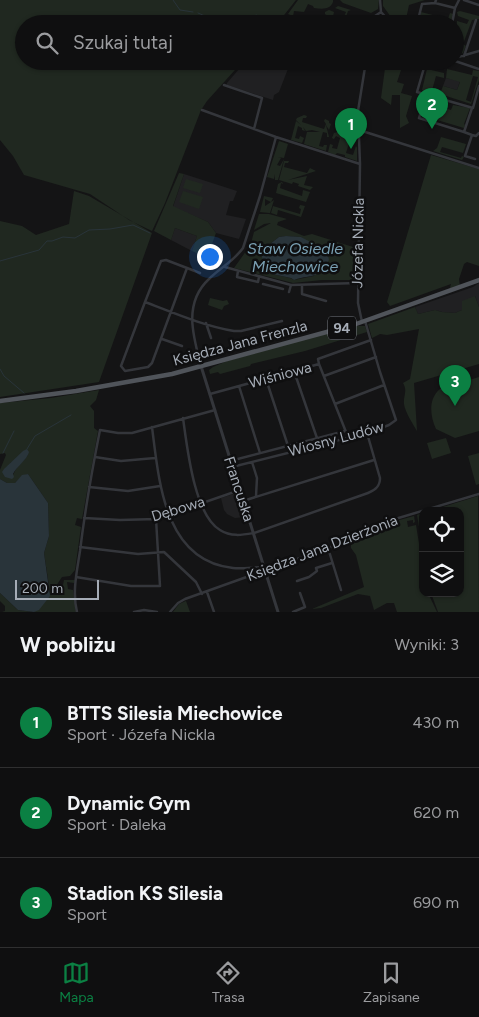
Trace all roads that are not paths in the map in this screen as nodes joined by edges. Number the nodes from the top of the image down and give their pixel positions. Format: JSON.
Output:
{"nodes":[{"id":1,"x":380,"y":0,"type":"edge"},
{"id":2,"x":459,"y":0,"type":"edge"},
{"id":3,"x":464,"y":0,"type":"edge"},
{"id":4,"x":435,"y":1,"type":"edge"},
{"id":5,"x":479,"y":5,"type":"edge"},
{"id":6,"x":455,"y":8,"type":"junction"},
{"id":7,"x":381,"y":12,"type":"junction"},
{"id":8,"x":376,"y":15,"type":"edge"},
{"id":9,"x":384,"y":15,"type":"edge"},
{"id":10,"x":419,"y":15,"type":"edge"},
{"id":11,"x":454,"y":15,"type":"edge"},
{"id":12,"x":476,"y":20,"type":"dead end"},
{"id":13,"x":479,"y":51,"type":"edge"},
{"id":14,"x":464,"y":56,"type":"joint"},
{"id":15,"x":464,"y":63,"type":"edge"},
{"id":16,"x":479,"y":69,"type":"edge"},
{"id":17,"x":365,"y":70,"type":"edge"},
{"id":18,"x":423,"y":70,"type":"edge"},
{"id":19,"x":224,"y":85,"type":"dead end"},
{"id":20,"x":479,"y":87,"type":"edge"},
{"id":21,"x":426,"y":95,"type":"junction"},
{"id":22,"x":478,"y":97,"type":"edge"},
{"id":23,"x":472,"y":108,"type":"junction"},
{"id":24,"x":202,"y":110,"type":"dead end"},
{"id":25,"x":254,"y":129,"type":"junction"},
{"id":26,"x":359,"y":130,"type":"junction"},
{"id":27,"x":464,"y":132,"type":"junction"},
{"id":28,"x":479,"y":134,"type":"edge"},
{"id":29,"x":472,"y":135,"type":"junction"},
{"id":30,"x":276,"y":137,"type":"junction"},
{"id":31,"x":475,"y":159,"type":"dead end"},
{"id":32,"x":360,"y":164,"type":"junction"},
{"id":33,"x":479,"y":168,"type":"edge"},
{"id":34,"x":225,"y":267,"type":"junction"},
{"id":35,"x":187,"y":268,"type":"junction"},
{"id":36,"x":238,"y":270,"type":"junction"},
{"id":37,"x":200,"y":273,"type":"dead end"},
{"id":38,"x":259,"y":277,"type":"junction"},
{"id":39,"x":479,"y":280,"type":"edge"},
{"id":40,"x":276,"y":281,"type":"junction"},
{"id":41,"x":357,"y":283,"type":"junction"},
{"id":42,"x":263,"y":284,"type":"dead end"},
{"id":43,"x":302,"y":284,"type":"junction"},
{"id":44,"x":291,"y":285,"type":"junction"},
{"id":45,"x":275,"y":287,"type":"junction"},
{"id":46,"x":282,"y":289,"type":"dead end"},
{"id":47,"x":288,"y":292,"type":"dead end"},
{"id":48,"x":326,"y":301,"type":"dead end"},
{"id":49,"x":145,"y":302,"type":"junction"},
{"id":50,"x":171,"y":312,"type":"junction"},
{"id":51,"x":191,"y":319,"type":"junction"},
{"id":52,"x":282,"y":320,"type":"dead end"},
{"id":53,"x":364,"y":321,"type":"junction"},
{"id":54,"x":206,"y":324,"type":"junction"},
{"id":55,"x":161,"y":338,"type":"junction"},
{"id":56,"x":211,"y":338,"type":"dead end"},
{"id":57,"x":371,"y":340,"type":"junction"},
{"id":58,"x":182,"y":346,"type":"dead end"},
{"id":59,"x":376,"y":357,"type":"junction"},
{"id":60,"x":320,"y":364,"type":"junction"},
{"id":61,"x":201,"y":366,"type":"junction"},
{"id":62,"x":294,"y":371,"type":"junction"},
{"id":63,"x":324,"y":376,"type":"junction"},
{"id":64,"x":266,"y":379,"type":"junction"},
{"id":65,"x":384,"y":385,"type":"junction"},
{"id":66,"x":239,"y":386,"type":"junction"},
{"id":67,"x":210,"y":394,"type":"junction"},
{"id":68,"x":0,"y":401,"type":"edge"},
{"id":69,"x":335,"y":404,"type":"junction"},
{"id":70,"x":215,"y":410,"type":"junction"},
{"id":71,"x":183,"y":418,"type":"junction"},
{"id":72,"x":152,"y":428,"type":"junction"},
{"id":73,"x":345,"y":431,"type":"junction"},
{"id":74,"x":367,"y":433,"type":"junction"},
{"id":75,"x":348,"y":437,"type":"junction"},
{"id":76,"x":316,"y":438,"type":"junction"},
{"id":77,"x":319,"y":444,"type":"junction"},
{"id":78,"x":288,"y":446,"type":"junction"},
{"id":79,"x":290,"y":452,"type":"junction"},
{"id":80,"x":260,"y":453,"type":"junction"},
{"id":81,"x":156,"y":457,"type":"junction"},
{"id":82,"x":94,"y":458,"type":"junction"},
{"id":83,"x":374,"y":460,"type":"junction"},
{"id":84,"x":230,"y":461,"type":"junction"},
{"id":85,"x":252,"y":462,"type":"junction"},
{"id":86,"x":232,"y":467,"type":"junction"},
{"id":87,"x":160,"y":486,"type":"junction"},
{"id":88,"x":90,"y":487,"type":"junction"},
{"id":89,"x":240,"y":490,"type":"junction"},
{"id":90,"x":479,"y":494,"type":"edge"},
{"id":91,"x":256,"y":496,"type":"junction"},
{"id":92,"x":243,"y":501,"type":"junction"},
{"id":93,"x":200,"y":503,"type":"junction"},
{"id":94,"x":169,"y":515,"type":"junction"},
{"id":95,"x":84,"y":518,"type":"junction"},
{"id":96,"x":156,"y":518,"type":"junction"},
{"id":97,"x":254,"y":533,"type":"junction"},
{"id":98,"x":80,"y":547,"type":"junction"},
{"id":99,"x":328,"y":548,"type":"junction"},
{"id":100,"x":158,"y":553,"type":"junction"},
{"id":101,"x":332,"y":563,"type":"junction"},
{"id":102,"x":264,"y":568,"type":"junction"},
{"id":103,"x":76,"y":578,"type":"junction"},
{"id":104,"x":297,"y":581,"type":"dead end"},
{"id":105,"x":341,"y":590,"type":"dead end"},
{"id":106,"x":208,"y":592,"type":"junction"},
{"id":107,"x":300,"y":593,"type":"dead end"},
{"id":108,"x":202,"y":594,"type":"junction"},
{"id":109,"x":77,"y":612,"type":"edge"},
{"id":110,"x":134,"y":612,"type":"edge"},
{"id":111,"x":157,"y":612,"type":"edge"},
{"id":112,"x":170,"y":612,"type":"edge"},
{"id":113,"x":214,"y":612,"type":"edge"},
{"id":114,"x":278,"y":612,"type":"edge"},
{"id":115,"x":293,"y":612,"type":"edge"}],
"edges":[{"from":1,"to":7,"type":"street"},
{"from":2,"to":6,"type":"street"},
{"from":3,"to":5,"type":"street"},
{"from":4,"to":6,"type":"street"},
{"from":4,"to":10,"type":"street"},
{"from":6,"to":11,"type":"street"},
{"from":7,"to":8,"type":"street"},
{"from":7,"to":9,"type":"street"},
{"from":12,"to":14,"type":"street"},
{"from":13,"to":14,"type":"street"},
{"from":15,"to":16,"type":"street"},
{"from":17,"to":26,"type":"street","name":"Józefa Nickla"},
{"from":18,"to":21,"type":"street"},
{"from":19,"to":25,"type":"street"},
{"from":20,"to":22,"type":"street"},
{"from":21,"to":23,"type":"street"},
{"from":21,"to":27,"type":"street"},
{"from":22,"to":23,"type":"street"},
{"from":23,"to":27,"type":"street"},
{"from":24,"to":25,"type":"street"},
{"from":25,"to":30,"type":"street"},
{"from":26,"to":32,"type":"street","name":"Józefa Nickla"},
{"from":26,"to":33,"type":"street"},
{"from":27,"to":29,"type":"street"},
{"from":28,"to":29,"type":"street"},
{"from":29,"to":31,"type":"street"},
{"from":30,"to":32,"type":"street"},
{"from":30,"to":34,"type":"street"},
{"from":32,"to":41,"type":"street","name":"Józefa Nickla"},
{"from":34,"to":36,"type":"street"},
{"from":34,"to":51,"type":"street"},
{"from":35,"to":37,"type":"street"},
{"from":35,"to":49,"type":"street"},
{"from":35,"to":50,"type":"street"},
{"from":36,"to":38,"type":"street"},
{"from":36,"to":38,"type":"street"},
{"from":38,"to":40,"type":"street"},
{"from":39,"to":53,"type":"main road","name":"Księdza Jana Frenzla","number":"94"},
{"from":40,"to":44,"type":"street"},
{"from":40,"to":45,"type":"street"},
{"from":41,"to":43,"type":"street"},
{"from":41,"to":53,"type":"street","name":"Józefa Nickla"},
{"from":42,"to":45,"type":"street"},
{"from":43,"to":44,"type":"street"},
{"from":43,"to":48,"type":"street"},
{"from":44,"to":47,"type":"street"},
{"from":45,"to":46,"type":"street"},
{"from":49,"to":50,"type":"street"},
{"from":49,"to":55,"type":"street"},
{"from":50,"to":51,"type":"street"},
{"from":50,"to":55,"type":"street"},
{"from":51,"to":54,"type":"street"},
{"from":51,"to":61,"type":"street"},
{"from":52,"to":54,"type":"street"},
{"from":53,"to":57,"type":"street","name":"Wiosny Ludów"},
{"from":53,"to":61,"type":"main road","name":"Księdza Jana Frenzla","number":"94"},
{"from":54,"to":56,"type":"street"},
{"from":55,"to":58,"type":"street"},
{"from":57,"to":59,"type":"street","name":"Wiosny Ludów"},
{"from":57,"to":60,"type":"street","name":"Wiśniowa"},
{"from":59,"to":63,"type":"street"},
{"from":59,"to":65,"type":"street","name":"Wiosny Ludów"},
{"from":60,"to":62,"type":"street","name":"Wiśniowa"},
{"from":60,"to":63,"type":"street"},
{"from":61,"to":67,"type":"street","name":"Francuska"},
{"from":61,"to":68,"type":"main road","name":"Księdza Jana Frenzla","number":"94"},
{"from":62,"to":64,"type":"street","name":"Wiśniowa"},
{"from":62,"to":76,"type":"street"},
{"from":63,"to":69,"type":"street"},
{"from":64,"to":66,"type":"street","name":"Wiśniowa"},
{"from":64,"to":78,"type":"street"},
{"from":65,"to":69,"type":"street"},
{"from":65,"to":74,"type":"street","name":"Wiosny Ludów"},
{"from":66,"to":67,"type":"street","name":"Wiśniowa"},
{"from":66,"to":80,"type":"street"},
{"from":67,"to":70,"type":"street","name":"Francuska"},
{"from":69,"to":73,"type":"street"},
{"from":70,"to":71,"type":"street"},
{"from":70,"to":84,"type":"street","name":"Francuska"},
{"from":71,"to":72,"type":"street"},
{"from":71,"to":93,"type":"street"},
{"from":72,"to":81,"type":"street"},
{"from":72,"to":82,"type":"street"},
{"from":73,"to":75,"type":"street"},
{"from":73,"to":76,"type":"street","name":"Wiosny Ludów"},
{"from":74,"to":75,"type":"street","name":"Wiosny Ludów"},
{"from":74,"to":83,"type":"street"},
{"from":75,"to":77,"type":"street","name":"Wiosny Ludów"},
{"from":76,"to":77,"type":"street"},
{"from":76,"to":78,"type":"street","name":"Wiosny Ludów"},
{"from":77,"to":79,"type":"street","name":"Wiosny Ludów"},
{"from":78,"to":79,"type":"street"},
{"from":78,"to":80,"type":"street","name":"Wiosny Ludów"},
{"from":79,"to":85,"type":"street","name":"Wiosny Ludów"},
{"from":80,"to":84,"type":"street","name":"Wiosny Ludów"},
{"from":81,"to":82,"type":"street"},
{"from":81,"to":87,"type":"street"},
{"from":82,"to":88,"type":"street"},
{"from":83,"to":91,"type":"street"},
{"from":83,"to":97,"type":"street"},
{"from":84,"to":86,"type":"street","name":"Francuska"},
{"from":85,"to":86,"type":"street","name":"Wiosny Ludów"},
{"from":85,"to":91,"type":"street"},
{"from":86,"to":89,"type":"street","name":"Francuska"},
{"from":87,"to":88,"type":"street"},
{"from":87,"to":94,"type":"street"},
{"from":88,"to":95,"type":"street"},
{"from":89,"to":92,"type":"street","name":"Francuska"},
{"from":89,"to":93,"type":"street","name":"Dębowa"},
{"from":90,"to":99,"type":"street","name":"Księdza Jana Dzierżonia"},
{"from":91,"to":92,"type":"street"},
{"from":92,"to":97,"type":"street","name":"Francuska"},
{"from":93,"to":94,"type":"street","name":"Dębowa"},
{"from":93,"to":97,"type":"street"},
{"from":94,"to":96,"type":"street","name":"Dębowa"},
{"from":94,"to":102,"type":"street"},
{"from":95,"to":96,"type":"street","name":"Dębowa"},
{"from":95,"to":98,"type":"street"},
{"from":96,"to":100,"type":"street"},
{"from":97,"to":102,"type":"street","name":"Francuska"},
{"from":98,"to":100,"type":"street"},
{"from":98,"to":103,"type":"street"},
{"from":99,"to":101,"type":"street"},
{"from":99,"to":102,"type":"street","name":"Księdza Jana Dzierżonia"},
{"from":100,"to":103,"type":"street"},
{"from":100,"to":108,"type":"street"},
{"from":101,"to":104,"type":"street"},
{"from":101,"to":105,"type":"street"},
{"from":102,"to":106,"type":"street","name":"Księdza Jana Dzierżonia"},
{"from":102,"to":114,"type":"street","name":"Francuska"},
{"from":103,"to":109,"type":"street"},
{"from":106,"to":108,"type":"street","name":"Księdza Jana Dzierżonia"},
{"from":106,"to":113,"type":"street"},
{"from":107,"to":115,"type":"street"},
{"from":108,"to":112,"type":"street","name":"Księdza Jana Dzierżonia"},
{"from":110,"to":111,"type":"street"}]}
